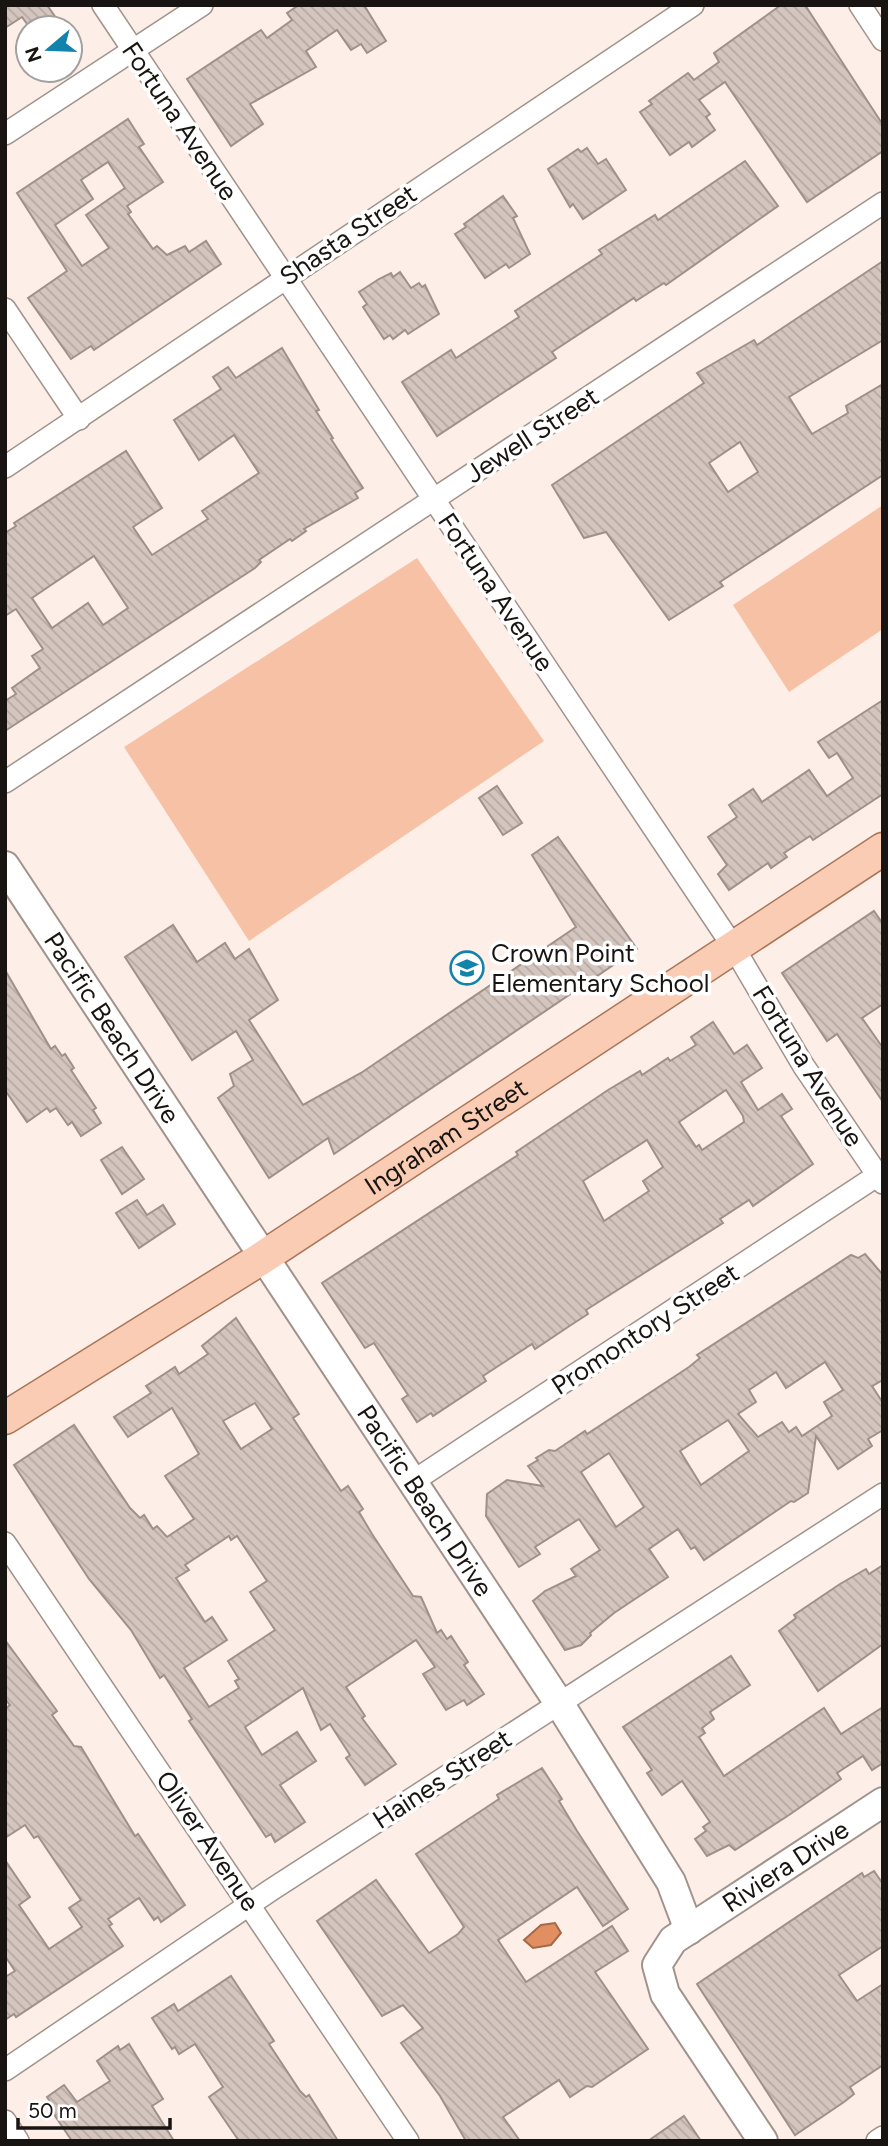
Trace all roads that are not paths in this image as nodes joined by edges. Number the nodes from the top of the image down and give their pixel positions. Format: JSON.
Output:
{"nodes":[{"id":1,"x":103,"y":5,"type":"edge"},
{"id":2,"x":202,"y":5,"type":"edge"},
{"id":3,"x":693,"y":5,"type":"edge"},
{"id":4,"x":860,"y":5,"type":"edge"},
{"id":5,"x":883,"y":40,"type":"edge"},
{"id":6,"x":133,"y":51,"type":"junction"},
{"id":7,"x":5,"y":134,"type":"edge"},
{"id":8,"x":883,"y":203,"type":"edge"},
{"id":9,"x":284,"y":277,"type":"junction"},
{"id":10,"x":5,"y":309,"type":"edge"},
{"id":11,"x":79,"y":419,"type":"junction"},
{"id":12,"x":5,"y":467,"type":"edge"},
{"id":13,"x":434,"y":499,"type":"junction"},
{"id":14,"x":5,"y":782,"type":"edge"},
{"id":15,"x":883,"y":849,"type":"edge"},
{"id":16,"x":5,"y":866,"type":"edge"},
{"id":17,"x":734,"y":948,"type":"junction"},
{"id":18,"x":880,"y":1179,"type":"edge"},
{"id":19,"x":262,"y":1258,"type":"junction"},
{"id":20,"x":5,"y":1418,"type":"edge"},
{"id":21,"x":412,"y":1482,"type":"junction"},
{"id":22,"x":883,"y":1494,"type":"edge"},
{"id":23,"x":5,"y":1543,"type":"edge"},
{"id":24,"x":559,"y":1703,"type":"junction"},
{"id":25,"x":883,"y":1802,"type":"edge"},
{"id":26,"x":251,"y":1903,"type":"junction"},
{"id":27,"x":689,"y":1930,"type":"junction"},
{"id":28,"x":5,"y":2070,"type":"edge"},
{"id":29,"x":5,"y":2122,"type":"edge"},
{"id":30,"x":883,"y":2137,"type":"edge"},
{"id":31,"x":18,"y":2141,"type":"edge"},
{"id":32,"x":408,"y":2141,"type":"edge"},
{"id":33,"x":763,"y":2141,"type":"edge"},
{"id":34,"x":877,"y":2141,"type":"edge"}],
"edges":[{"from":1,"to":6,"type":"street","name":"Fortuna Avenue"},
{"from":2,"to":6,"type":"street"},
{"from":3,"to":9,"type":"street","name":"Shasta Street"},
{"from":4,"to":5,"type":"street"},
{"from":6,"to":7,"type":"street"},
{"from":6,"to":9,"type":"street","name":"Fortuna Avenue"},
{"from":8,"to":13,"type":"street","name":"Jewell Street"},
{"from":9,"to":11,"type":"street","name":"Shasta Street"},
{"from":9,"to":13,"type":"street","name":"Fortuna Avenue"},
{"from":10,"to":11,"type":"street"},
{"from":11,"to":12,"type":"street","name":"Shasta Street"},
{"from":13,"to":14,"type":"street","name":"Jewell Street"},
{"from":13,"to":17,"type":"street","name":"Fortuna Avenue"},
{"from":15,"to":17,"type":"main road","name":"Ingraham Street"},
{"from":16,"to":19,"type":"street","name":"Pacific Beach Drive"},
{"from":17,"to":18,"type":"street","name":"Fortuna Avenue"},
{"from":17,"to":19,"type":"main road","name":"Ingraham Street"},
{"from":18,"to":21,"type":"street","name":"Promontory Street"},
{"from":19,"to":20,"type":"main road","name":"Ingraham Street"},
{"from":19,"to":21,"type":"street","name":"Pacific Beach Drive"},
{"from":21,"to":24,"type":"street","name":"Pacific Beach Drive"},
{"from":22,"to":24,"type":"street","name":"Haines Street"},
{"from":23,"to":26,"type":"street","name":"Oliver Avenue"},
{"from":24,"to":26,"type":"street","name":"Haines Street"},
{"from":24,"to":27,"type":"street","name":"Pacific Beach Drive"},
{"from":25,"to":27,"type":"street","name":"Riviera Drive"},
{"from":26,"to":28,"type":"street","name":"Haines Street"},
{"from":26,"to":32,"type":"street","name":"Oliver Avenue"},
{"from":27,"to":33,"type":"street"},
{"from":29,"to":31,"type":"street"},
{"from":30,"to":34,"type":"street"}]}
